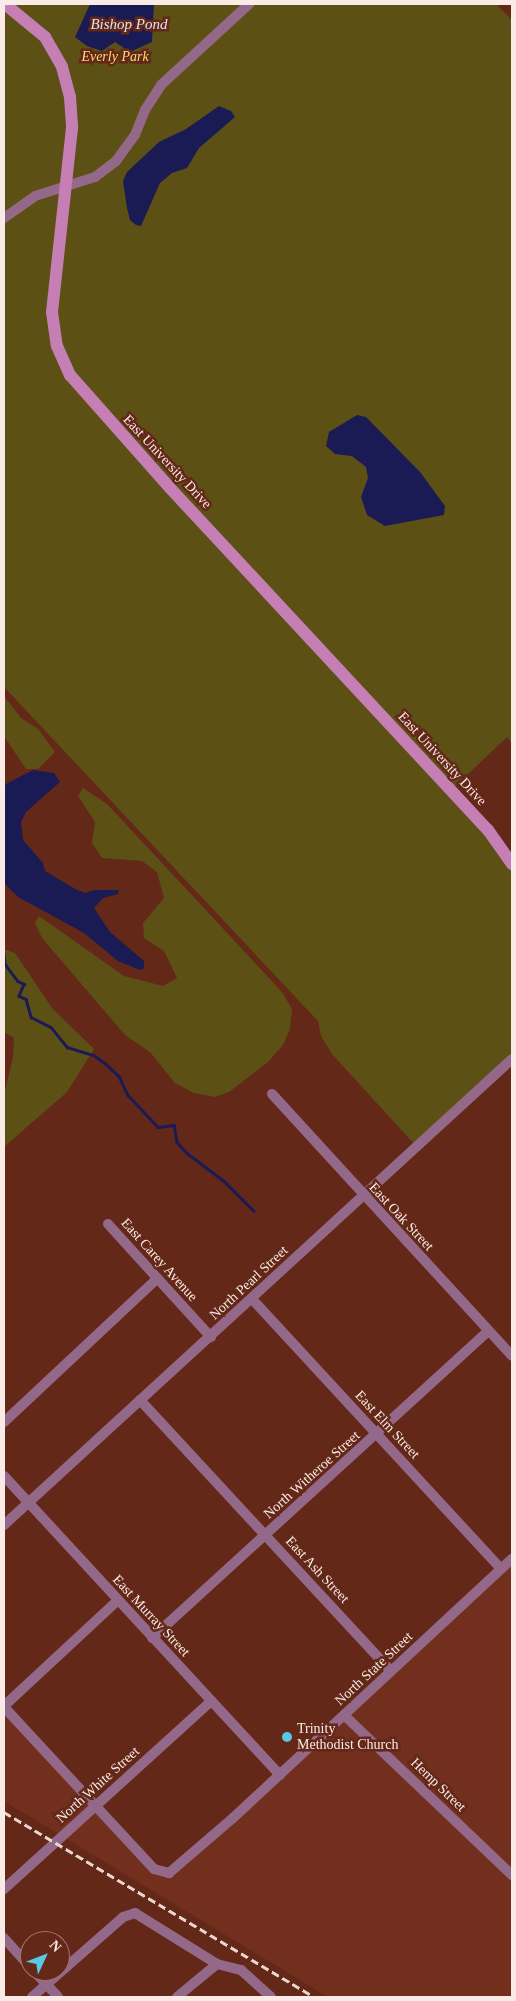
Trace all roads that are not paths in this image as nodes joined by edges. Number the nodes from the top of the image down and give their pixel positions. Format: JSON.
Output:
{"nodes":[{"id":1,"x":5,"y":4,"type":"edge"},
{"id":2,"x":249,"y":4,"type":"edge"},
{"id":3,"x":66,"y":187,"type":"junction"},
{"id":4,"x":4,"y":218,"type":"edge"},
{"id":5,"x":512,"y":864,"type":"edge"},
{"id":6,"x":512,"y":1060,"type":"edge"},
{"id":7,"x":272,"y":1094,"type":"dead end"},
{"id":8,"x":363,"y":1197,"type":"junction"},
{"id":9,"x":108,"y":1224,"type":"dead end"},
{"id":10,"x":158,"y":1279,"type":"junction"},
{"id":11,"x":252,"y":1299,"type":"junction"},
{"id":12,"x":488,"y":1331,"type":"junction"},
{"id":13,"x":211,"y":1337,"type":"junction"},
{"id":14,"x":512,"y":1356,"type":"edge"},
{"id":15,"x":140,"y":1400,"type":"junction"},
{"id":16,"x":4,"y":1422,"type":"edge"},
{"id":17,"x":377,"y":1434,"type":"junction"},
{"id":18,"x":4,"y":1476,"type":"edge"},
{"id":19,"x":28,"y":1503,"type":"junction"},
{"id":20,"x":4,"y":1525,"type":"edge"},
{"id":21,"x":266,"y":1535,"type":"junction"},
{"id":22,"x":512,"y":1559,"type":"edge"},
{"id":23,"x":501,"y":1569,"type":"junction"},
{"id":24,"x":118,"y":1600,"type":"junction"},
{"id":25,"x":152,"y":1638,"type":"junction"},
{"id":26,"x":392,"y":1671,"type":"junction"},
{"id":27,"x":211,"y":1701,"type":"junction"},
{"id":28,"x":4,"y":1707,"type":"edge"},
{"id":29,"x":345,"y":1716,"type":"junction"},
{"id":30,"x":280,"y":1774,"type":"junction"},
{"id":31,"x":96,"y":1806,"type":"junction"},
{"id":32,"x":512,"y":1875,"type":"edge"},
{"id":33,"x":4,"y":1889,"type":"edge"},
{"id":34,"x":4,"y":1938,"type":"edge"},
{"id":35,"x":20,"y":1956,"type":"edge"},
{"id":36,"x":217,"y":1964,"type":"junction"},
{"id":37,"x":43,"y":1981,"type":"edge"},
{"id":38,"x":46,"y":1984,"type":"junction"},
{"id":39,"x":32,"y":1997,"type":"edge"},
{"id":40,"x":58,"y":1997,"type":"edge"},
{"id":41,"x":177,"y":1997,"type":"edge"},
{"id":42,"x":271,"y":1997,"type":"edge"}],
"edges":[{"from":1,"to":3,"type":"main road","name":"East University Drive"},
{"from":2,"to":3,"type":"street"},
{"from":3,"to":4,"type":"street"},
{"from":3,"to":5,"type":"main road","name":"East University Drive"},
{"from":6,"to":8,"type":"street","name":"North Pearl Street"},
{"from":7,"to":8,"type":"street","name":"East Oak Street"},
{"from":8,"to":11,"type":"street","name":"North Pearl Street"},
{"from":8,"to":12,"type":"street","name":"East Oak Street"},
{"from":9,"to":10,"type":"street","name":"East Carey Avenue"},
{"from":10,"to":13,"type":"street","name":"East Carey Avenue"},
{"from":10,"to":16,"type":"street"},
{"from":11,"to":13,"type":"street","name":"North Pearl Street"},
{"from":11,"to":17,"type":"street","name":"East Elm Street"},
{"from":12,"to":14,"type":"street","name":"East Oak Street"},
{"from":12,"to":17,"type":"street","name":"North Witheroe Street"},
{"from":13,"to":15,"type":"street","name":"North Pearl Street"},
{"from":15,"to":19,"type":"street","name":"North Pearl Street"},
{"from":15,"to":21,"type":"street","name":"East Ash Street"},
{"from":17,"to":21,"type":"street","name":"North Witheroe Street"},
{"from":17,"to":23,"type":"street","name":"East Elm Street"},
{"from":18,"to":19,"type":"street","name":"East Murray Street"},
{"from":19,"to":20,"type":"street","name":"North Pearl Street"},
{"from":19,"to":24,"type":"street","name":"East Murray Street"},
{"from":21,"to":25,"type":"street","name":"North Witheroe Street"},
{"from":21,"to":26,"type":"street","name":"East Ash Street"},
{"from":22,"to":23,"type":"street","name":"North State Street"},
{"from":23,"to":26,"type":"street","name":"North State Street"},
{"from":24,"to":25,"type":"street","name":"East Murray Street"},
{"from":24,"to":28,"type":"street"},
{"from":25,"to":27,"type":"street","name":"East Murray Street"},
{"from":26,"to":29,"type":"street","name":"North State Street"},
{"from":27,"to":30,"type":"street","name":"East Murray Street"},
{"from":27,"to":31,"type":"street","name":"North White Street"},
{"from":28,"to":31,"type":"street"},
{"from":29,"to":30,"type":"street","name":"North State Street"},
{"from":29,"to":32,"type":"street","name":"Hemp Street"},
{"from":30,"to":31,"type":"street","name":"North State Street"},
{"from":31,"to":33,"type":"street","name":"North White Street"},
{"from":34,"to":35,"type":"street"},
{"from":36,"to":38,"type":"street"},
{"from":36,"to":41,"type":"street"},
{"from":36,"to":42,"type":"street"},
{"from":37,"to":38,"type":"street"},
{"from":38,"to":39,"type":"street"},
{"from":38,"to":40,"type":"street"}]}
